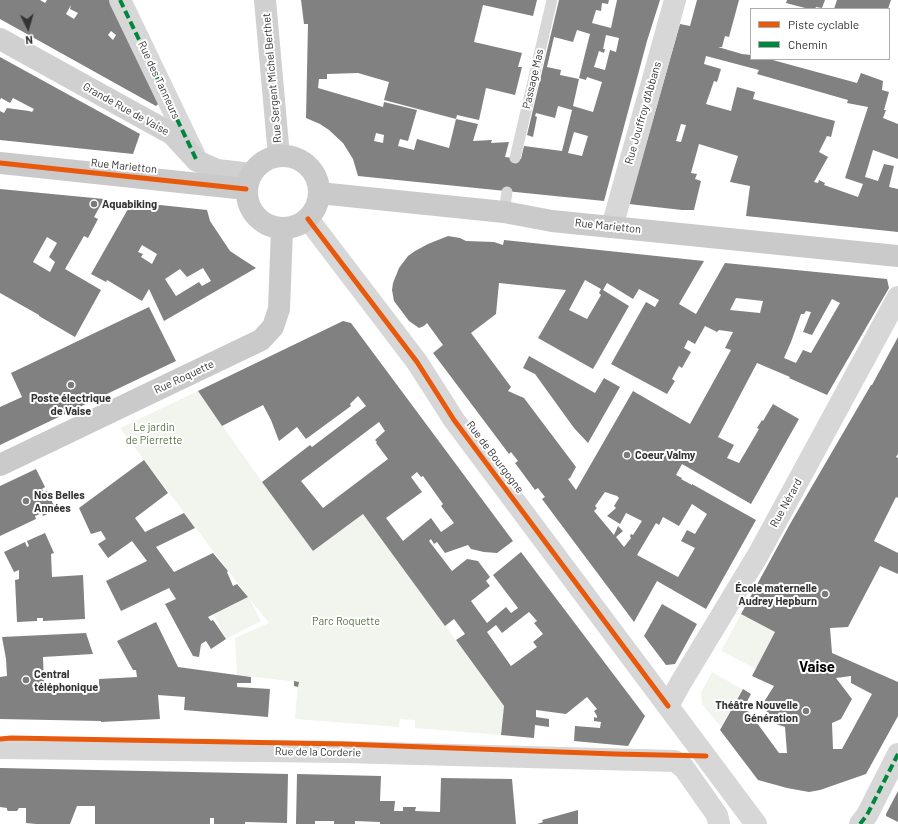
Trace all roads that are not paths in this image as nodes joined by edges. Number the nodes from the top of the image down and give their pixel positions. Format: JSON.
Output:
{"nodes":[{"id":1,"x":120,"y":0,"type":"edge"},
{"id":2,"x":265,"y":0,"type":"edge"},
{"id":3,"x":552,"y":0,"type":"edge"},
{"id":4,"x":674,"y":0,"type":"edge"},
{"id":5,"x":0,"y":39,"type":"edge"},
{"id":6,"x":280,"y":156,"type":"junction"},
{"id":7,"x":515,"y":158,"type":"dead end"},
{"id":8,"x":197,"y":161,"type":"junction"},
{"id":9,"x":0,"y":163,"type":"edge"},
{"id":10,"x":248,"y":181,"type":"junction"},
{"id":11,"x":319,"y":193,"type":"junction"},
{"id":12,"x":308,"y":218,"type":"junction"},
{"id":13,"x":612,"y":227,"type":"junction"},
{"id":14,"x":282,"y":229,"type":"junction"},
{"id":15,"x":898,"y":256,"type":"edge"},
{"id":16,"x":898,"y":297,"type":"edge"},
{"id":17,"x":0,"y":465,"type":"edge"},
{"id":18,"x":668,"y":706,"type":"junction"},
{"id":19,"x":0,"y":748,"type":"edge"},
{"id":20,"x":898,"y":754,"type":"edge"},
{"id":21,"x":719,"y":824,"type":"edge"},
{"id":22,"x":756,"y":824,"type":"edge"},
{"id":23,"x":860,"y":824,"type":"edge"}],
"edges":[{"from":1,"to":8,"type":"street","name":"Rue des Tanneurs"},
{"from":2,"to":6,"type":"street","name":"Rue Sergent Michel Berthet"},
{"from":3,"to":7,"type":"lane","name":"Passage Mas"},
{"from":4,"to":13,"type":"street","name":"Rue Jouffroy d'Abbans"},
{"from":5,"to":8,"type":"street","name":"Grande Rue de Vaise"},
{"from":6,"to":10,"type":"main road"},
{"from":6,"to":11,"type":"main road"},
{"from":8,"to":10,"type":"street","name":"Grande Rue de Vaise"},
{"from":9,"to":10,"type":"main road","name":"Rue Marietton"},
{"from":10,"to":14,"type":"main road"},
{"from":11,"to":12,"type":"main road"},
{"from":11,"to":13,"type":"main road","name":"Rue Marietton"},
{"from":12,"to":14,"type":"main road"},
{"from":12,"to":18,"type":"street","name":"Rue de Bourgogne"},
{"from":13,"to":15,"type":"main road","name":"Rue Marietton"},
{"from":14,"to":17,"type":"main road","name":"Rue Roquette"},
{"from":16,"to":18,"type":"street","name":"Rue Nérard"},
{"from":18,"to":22,"type":"street","name":"Rue de Bourgogne"},
{"from":19,"to":21,"type":"street","name":"Rue de la Corderie"},
{"from":20,"to":23,"type":"street"}]}
